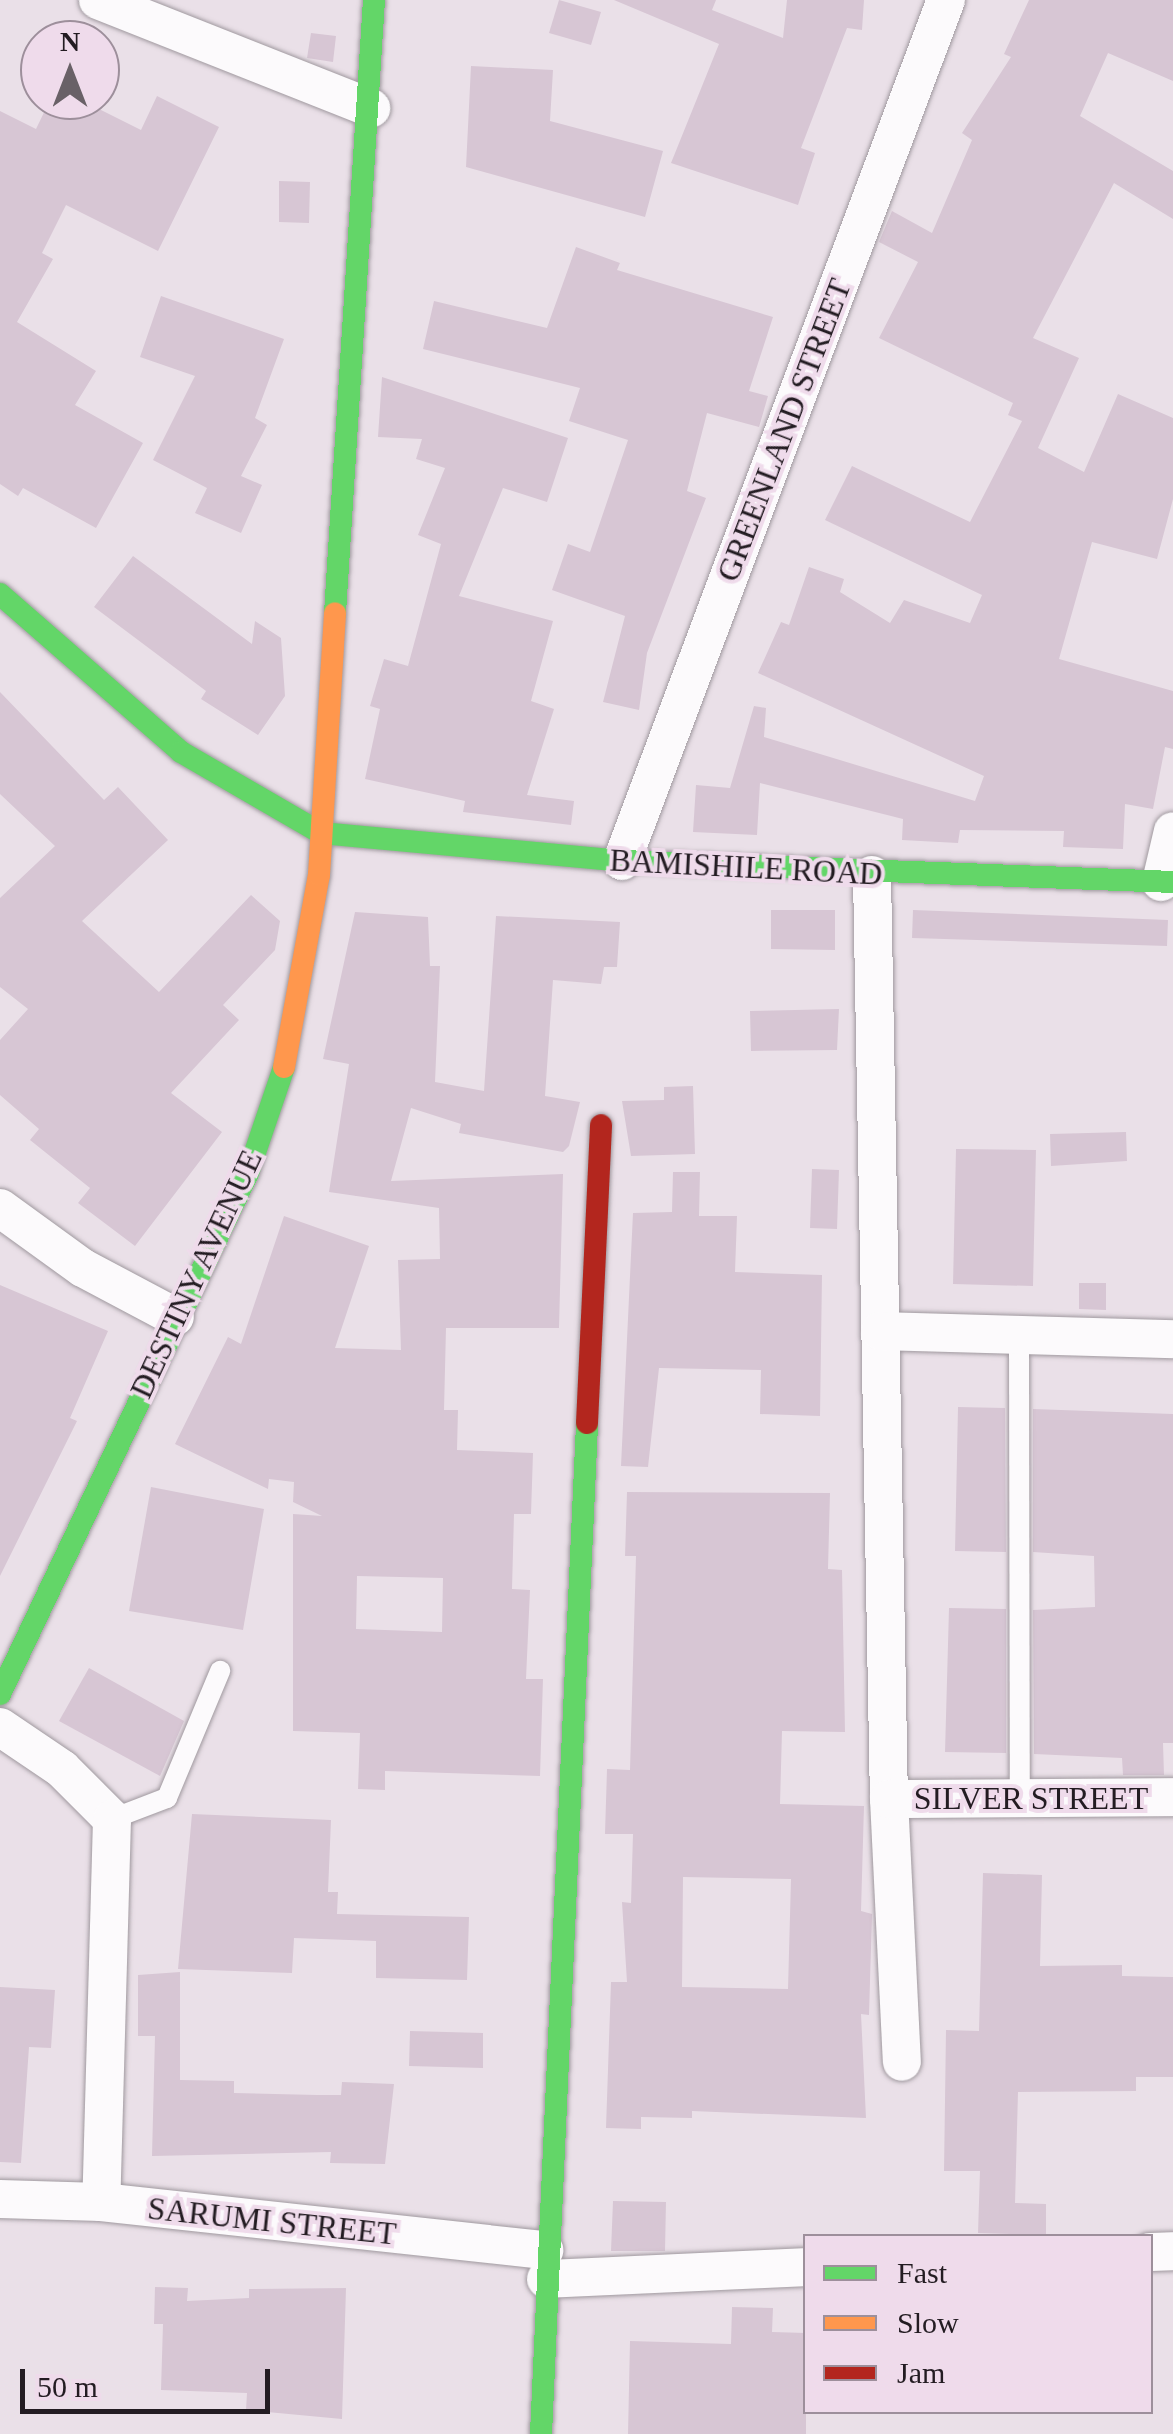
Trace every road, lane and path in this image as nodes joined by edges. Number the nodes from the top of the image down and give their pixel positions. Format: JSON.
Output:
{"nodes":[{"id":1,"x":98,"y":0,"type":"edge"},
{"id":2,"x":374,"y":0,"type":"edge"},
{"id":3,"x":946,"y":0,"type":"edge"},
{"id":4,"x":370,"y":108,"type":"junction"},
{"id":5,"x":0,"y":594,"type":"edge"},
{"id":6,"x":1173,"y":830,"type":"edge"},
{"id":7,"x":321,"y":833,"type":"junction"},
{"id":8,"x":622,"y":861,"type":"junction"},
{"id":9,"x":872,"y":875,"type":"junction"},
{"id":10,"x":1167,"y":882,"type":"edge"},
{"id":11,"x":601,"y":1125,"type":"dead end"},
{"id":12,"x":0,"y":1208,"type":"edge"},
{"id":13,"x":174,"y":1316,"type":"junction"},
{"id":14,"x":880,"y":1331,"type":"junction"},
{"id":15,"x":1019,"y":1338,"type":"junction"},
{"id":16,"x":1173,"y":1339,"type":"edge"},
{"id":17,"x":220,"y":1671,"type":"dead end"},
{"id":18,"x":0,"y":1694,"type":"edge"},
{"id":19,"x":0,"y":1727,"type":"edge"},
{"id":20,"x":1173,"y":1797,"type":"edge"},
{"id":21,"x":889,"y":1799,"type":"junction"},
{"id":22,"x":1020,"y":1802,"type":"junction"},
{"id":23,"x":112,"y":1819,"type":"junction"},
{"id":24,"x":902,"y":2062,"type":"dead end"},
{"id":25,"x":0,"y":2198,"type":"edge"},
{"id":26,"x":101,"y":2202,"type":"junction"},
{"id":27,"x":545,"y":2265,"type":"junction"},
{"id":28,"x":803,"y":2267,"type":"edge"},
{"id":29,"x":542,"y":2434,"type":"edge"}],
"edges":[{"from":1,"to":4,"type":"street"},
{"from":2,"to":4,"type":"street","name":"DESTINY AVENUE"},
{"from":3,"to":8,"type":"street","name":"GREENLAND STREET"},
{"from":4,"to":7,"type":"street","name":"DESTINY AVENUE"},
{"from":5,"to":7,"type":"street"},
{"from":6,"to":10,"type":"street"},
{"from":7,"to":8,"type":"street","name":"BAMISHILE ROAD"},
{"from":7,"to":13,"type":"street","name":"DESTINY AVENUE"},
{"from":8,"to":9,"type":"street","name":"BAMISHILE ROAD"},
{"from":9,"to":10,"type":"street","name":"BAMISHILE ROAD"},
{"from":9,"to":14,"type":"street"},
{"from":11,"to":27,"type":"street"},
{"from":12,"to":13,"type":"street"},
{"from":13,"to":18,"type":"street","name":"DESTINY AVENUE"},
{"from":14,"to":15,"type":"street"},
{"from":14,"to":21,"type":"street"},
{"from":15,"to":16,"type":"street"},
{"from":15,"to":22,"type":"lane"},
{"from":17,"to":23,"type":"lane"},
{"from":19,"to":23,"type":"street"},
{"from":20,"to":22,"type":"street","name":"SILVER STREET"},
{"from":21,"to":22,"type":"street","name":"SILVER STREET"},
{"from":21,"to":24,"type":"street"},
{"from":23,"to":26,"type":"street"},
{"from":25,"to":26,"type":"street","name":"SARUMI STREET"},
{"from":26,"to":27,"type":"street","name":"SARUMI STREET"},
{"from":27,"to":28,"type":"street","name":"SARUMI STREET"},
{"from":27,"to":29,"type":"street"}]}
